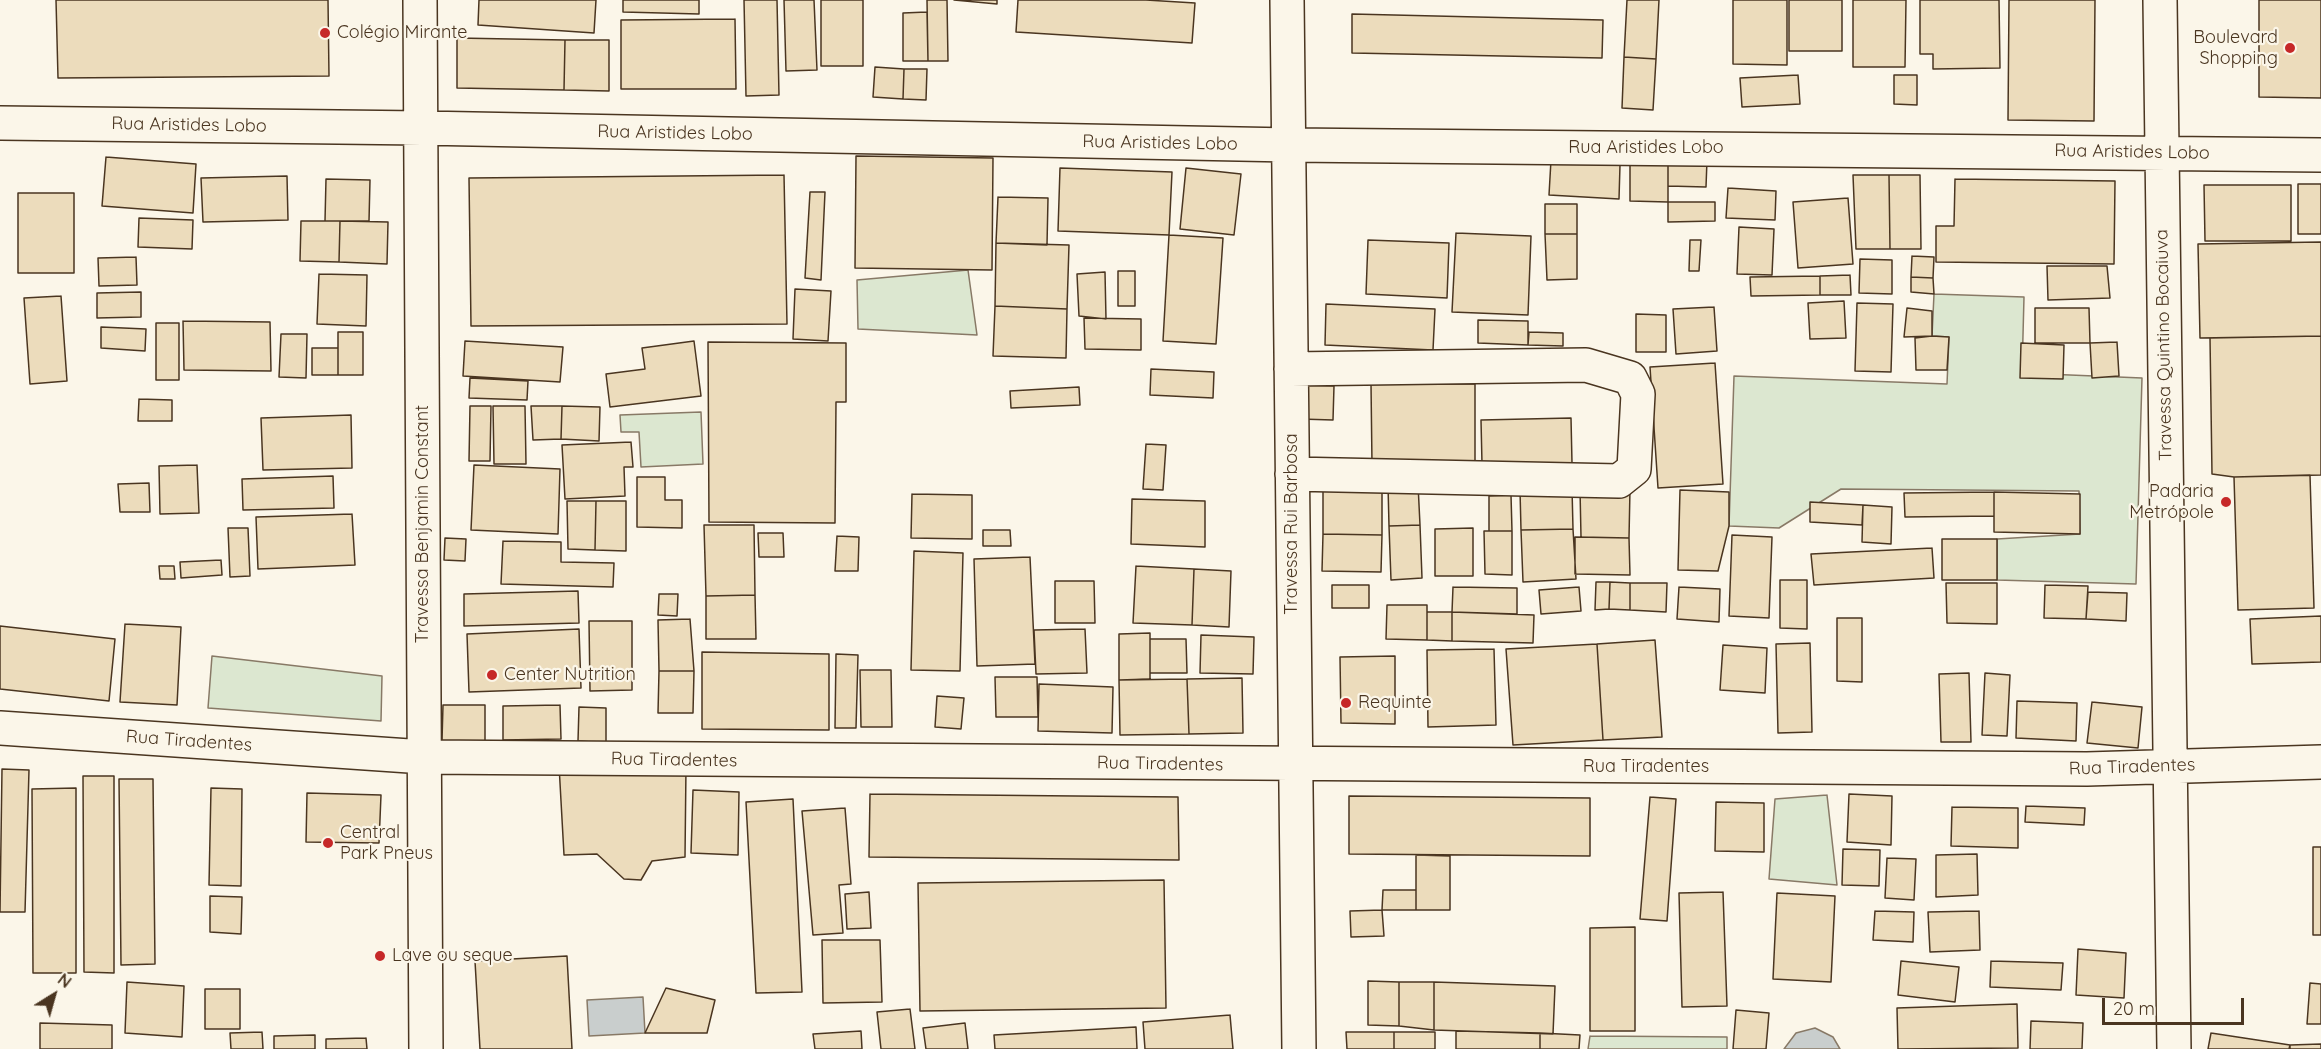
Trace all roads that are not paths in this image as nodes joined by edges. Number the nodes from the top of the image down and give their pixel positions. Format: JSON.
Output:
{"nodes":[{"id":1,"x":420,"y":0,"type":"edge"},
{"id":2,"x":1287,"y":0,"type":"edge"},
{"id":3,"x":2160,"y":0,"type":"edge"},
{"id":4,"x":0,"y":123,"type":"edge"},
{"id":5,"x":422,"y":128,"type":"junction"},
{"id":6,"x":1290,"y":145,"type":"junction"},
{"id":7,"x":2162,"y":152,"type":"junction"},
{"id":8,"x":2321,"y":155,"type":"edge"},
{"id":9,"x":1291,"y":369,"type":"junction"},
{"id":10,"x":1292,"y":474,"type":"junction"},
{"id":11,"x":0,"y":728,"type":"edge"},
{"id":12,"x":424,"y":757,"type":"junction"},
{"id":13,"x":2321,"y":762,"type":"edge"},
{"id":14,"x":1294,"y":765,"type":"junction"},
{"id":15,"x":2169,"y":765,"type":"junction"},
{"id":16,"x":426,"y":1049,"type":"edge"},
{"id":17,"x":1299,"y":1049,"type":"edge"},
{"id":18,"x":2174,"y":1049,"type":"edge"}],
"edges":[{"from":1,"to":5,"type":"street","name":"Travessa Benjamin Constant"},
{"from":2,"to":6,"type":"street","name":"Travessa Rui Barbosa"},
{"from":3,"to":7,"type":"street","name":"Travessa Quintino Bocaiuva"},
{"from":4,"to":5,"type":"street","name":"Rua Aristides Lobo"},
{"from":5,"to":6,"type":"street","name":"Rua Aristides Lobo"},
{"from":5,"to":12,"type":"street","name":"Travessa Benjamin Constant"},
{"from":6,"to":7,"type":"street","name":"Rua Aristides Lobo"},
{"from":6,"to":9,"type":"street","name":"Travessa Rui Barbosa"},
{"from":7,"to":8,"type":"street","name":"Rua Aristides Lobo"},
{"from":7,"to":15,"type":"street","name":"Travessa Quintino Bocaiuva"},
{"from":9,"to":10,"type":"street","name":"Travessa Rui Barbosa"},
{"from":9,"to":10,"type":"street"},
{"from":10,"to":14,"type":"street","name":"Travessa Rui Barbosa"},
{"from":11,"to":12,"type":"street","name":"Rua Tiradentes"},
{"from":12,"to":14,"type":"street","name":"Rua Tiradentes"},
{"from":12,"to":16,"type":"street","name":"Travessa Benjamin Constant"},
{"from":13,"to":15,"type":"street","name":"Rua Tiradentes"},
{"from":14,"to":15,"type":"street","name":"Rua Tiradentes"},
{"from":14,"to":17,"type":"street","name":"Travessa Rui Barbosa"},
{"from":15,"to":18,"type":"street","name":"Travessa Quintino Bocaiuva"}]}
